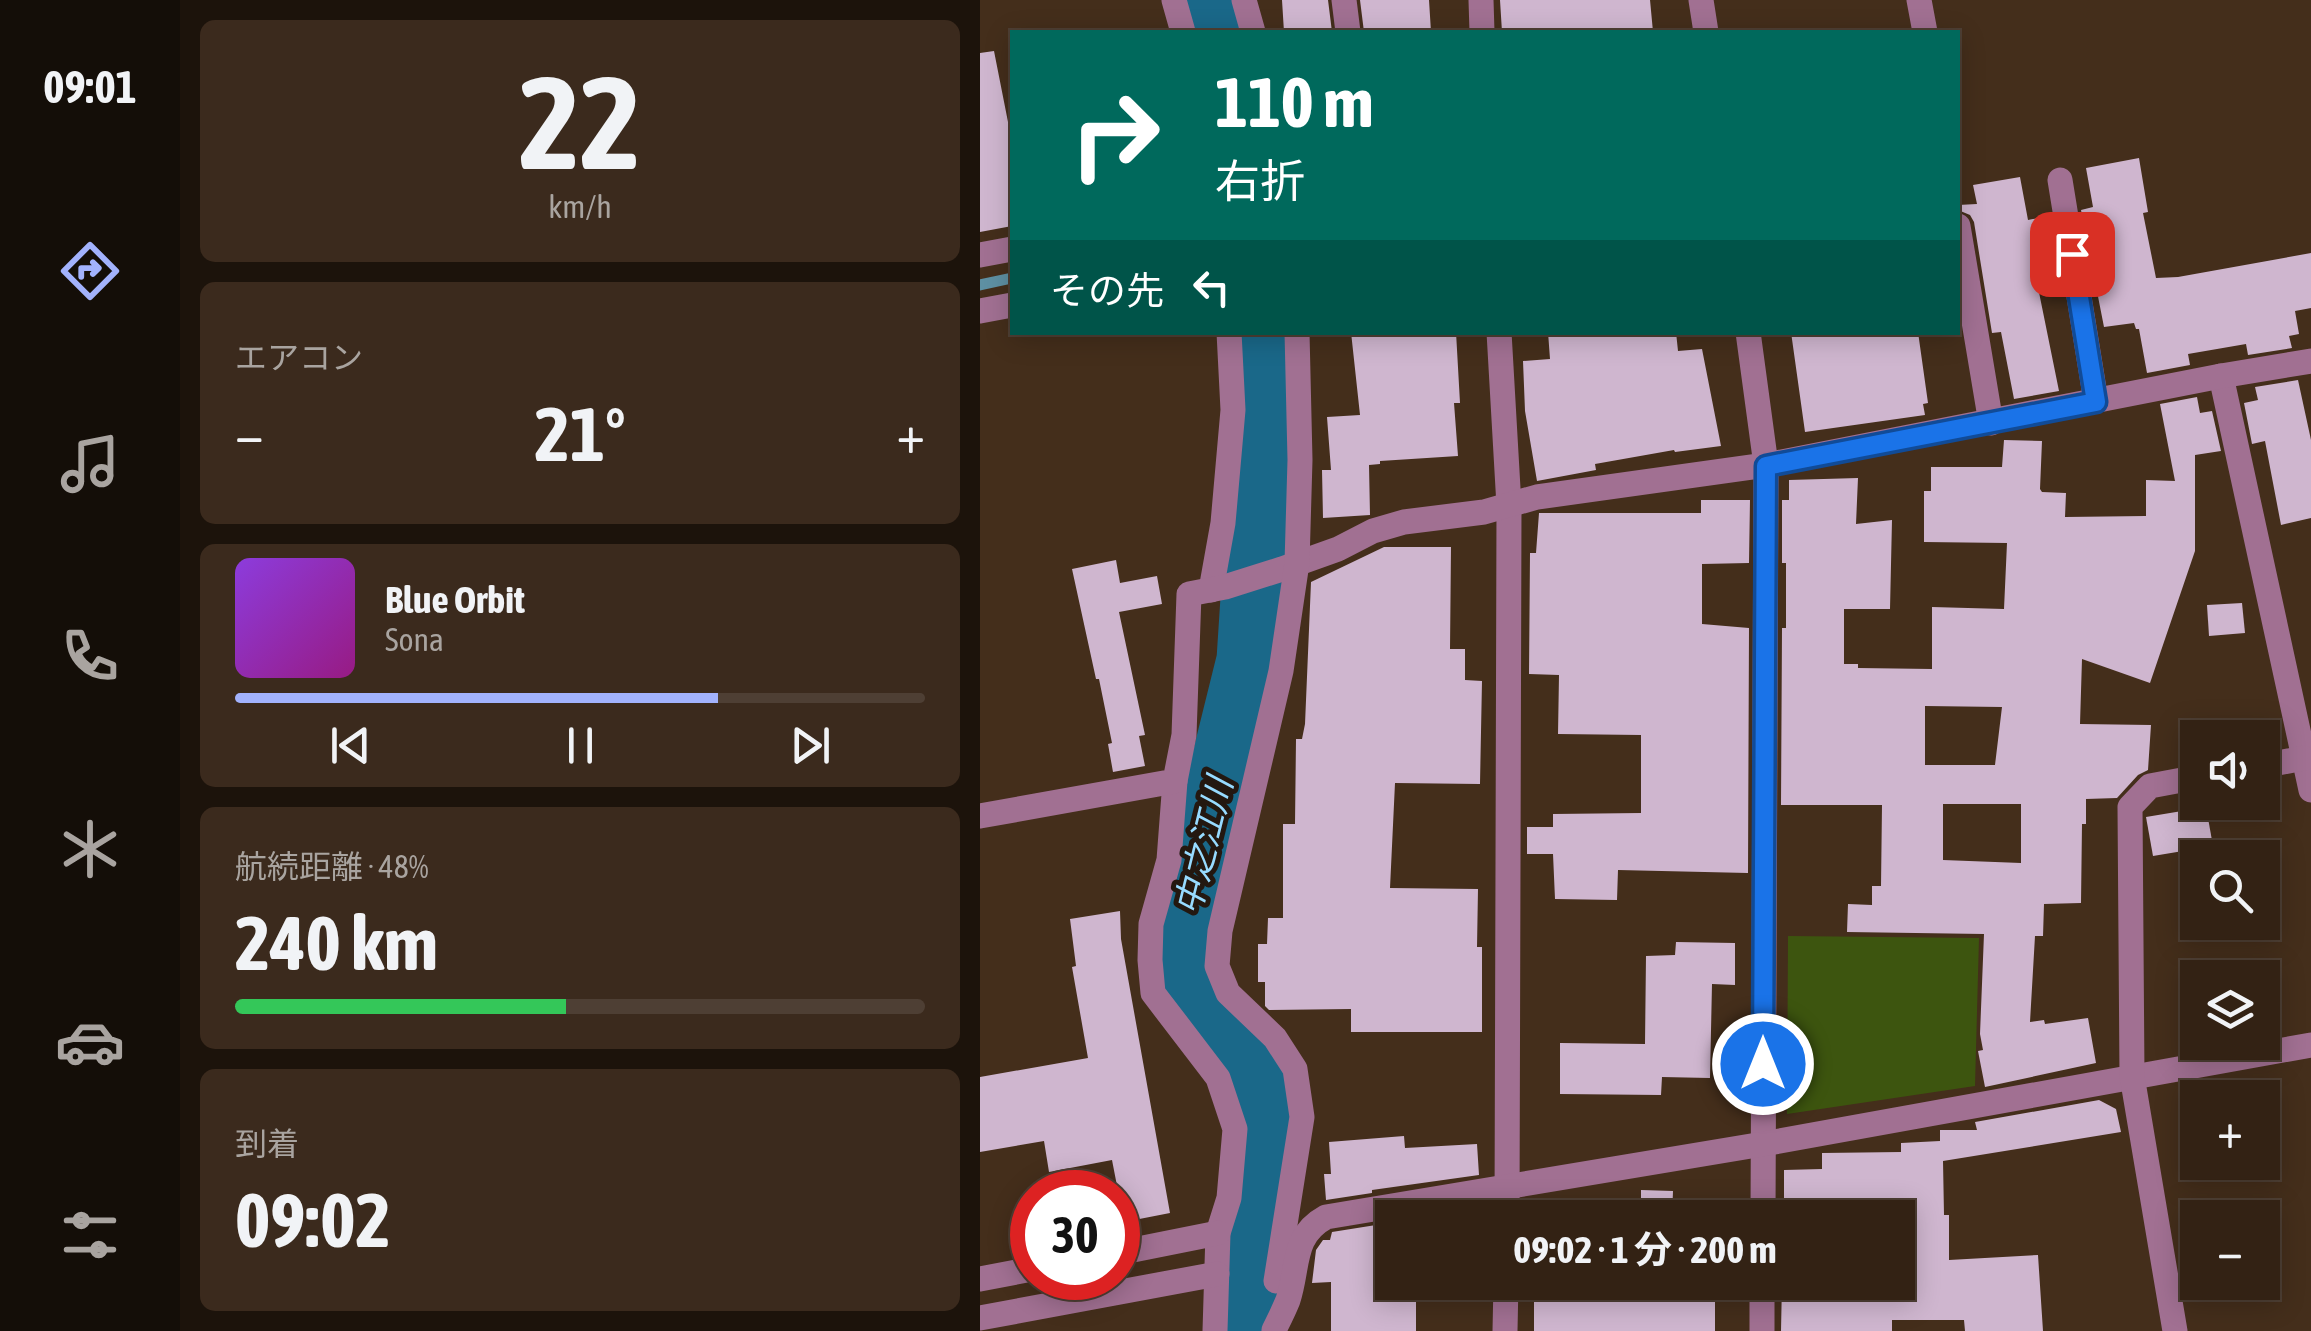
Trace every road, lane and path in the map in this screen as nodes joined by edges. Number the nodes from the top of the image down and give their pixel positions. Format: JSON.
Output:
{"nodes":[{"id":1,"x":1174,"y":0,"type":"edge"},
{"id":2,"x":1244,"y":0,"type":"edge"},
{"id":3,"x":1344,"y":0,"type":"edge"},
{"id":4,"x":1480,"y":0,"type":"edge"},
{"id":5,"x":1701,"y":0,"type":"edge"},
{"id":6,"x":1919,"y":0,"type":"edge"},
{"id":7,"x":1182,"y":30,"type":"edge"},
{"id":8,"x":1252,"y":30,"type":"edge"},
{"id":9,"x":1348,"y":30,"type":"edge"},
{"id":10,"x":1482,"y":30,"type":"edge"},
{"id":11,"x":1706,"y":30,"type":"edge"},
{"id":12,"x":1924,"y":30,"type":"edge"},
{"id":13,"x":2060,"y":180,"type":"dead end"},
{"id":14,"x":1960,"y":238,"type":"edge"},
{"id":15,"x":1010,"y":249,"type":"edge"},
{"id":16,"x":980,"y":256,"type":"edge"},
{"id":17,"x":1010,"y":305,"type":"edge"},
{"id":18,"x":980,"y":311,"type":"edge"},
{"id":19,"x":1229,"y":335,"type":"edge"},
{"id":20,"x":1297,"y":335,"type":"edge"},
{"id":21,"x":1499,"y":335,"type":"edge"},
{"id":22,"x":1748,"y":335,"type":"edge"},
{"id":23,"x":2311,"y":362,"type":"edge"},
{"id":24,"x":2221,"y":376,"type":"junction"},
{"id":25,"x":2096,"y":402,"type":"junction"},
{"id":26,"x":1991,"y":423,"type":"junction"},
{"id":27,"x":1766,"y":466,"type":"junction"},
{"id":28,"x":1509,"y":506,"type":"junction"},
{"id":29,"x":1290,"y":566,"type":"junction"},
{"id":30,"x":1218,"y":588,"type":"junction"},
{"id":31,"x":2304,"y":758,"type":"junction"},
{"id":32,"x":2280,"y":763,"type":"edge"},
{"id":33,"x":1175,"y":780,"type":"junction"},
{"id":34,"x":2180,"y":780,"type":"edge"},
{"id":35,"x":2311,"y":790,"type":"edge"},
{"id":36,"x":980,"y":816,"type":"edge"},
{"id":37,"x":2311,"y":1045,"type":"edge"},
{"id":38,"x":2132,"y":1076,"type":"junction"},
{"id":39,"x":1763,"y":1144,"type":"junction"},
{"id":40,"x":1508,"y":1186,"type":"junction"},
{"id":41,"x":1508,"y":1200,"type":"edge"},
{"id":42,"x":1763,"y":1200,"type":"edge"},
{"id":43,"x":1218,"y":1234,"type":"junction"},
{"id":44,"x":1140,"y":1249,"type":"edge"},
{"id":45,"x":1010,"y":1274,"type":"edge"},
{"id":46,"x":1217,"y":1274,"type":"junction"},
{"id":47,"x":980,"y":1280,"type":"edge"},
{"id":48,"x":1505,"y":1300,"type":"edge"},
{"id":49,"x":1762,"y":1300,"type":"edge"},
{"id":50,"x":980,"y":1318,"type":"edge"},
{"id":51,"x":1274,"y":1330,"type":"edge"},
{"id":52,"x":1215,"y":1331,"type":"edge"},
{"id":53,"x":1504,"y":1331,"type":"edge"},
{"id":54,"x":1762,"y":1331,"type":"edge"},
{"id":55,"x":2175,"y":1331,"type":"edge"}],
"edges":[{"from":1,"to":7,"type":"street"},
{"from":2,"to":8,"type":"street"},
{"from":3,"to":9,"type":"street"},
{"from":4,"to":10,"type":"street"},
{"from":5,"to":11,"type":"street"},
{"from":6,"to":12,"type":"street"},
{"from":13,"to":25,"type":"street"},
{"from":14,"to":26,"type":"street"},
{"from":15,"to":16,"type":"street"},
{"from":17,"to":18,"type":"street"},
{"from":19,"to":30,"type":"street"},
{"from":20,"to":29,"type":"street"},
{"from":21,"to":28,"type":"street"},
{"from":22,"to":27,"type":"street"},
{"from":23,"to":24,"type":"street"},
{"from":24,"to":25,"type":"street"},
{"from":24,"to":31,"type":"street"},
{"from":25,"to":26,"type":"street"},
{"from":26,"to":27,"type":"street"},
{"from":27,"to":28,"type":"street"},
{"from":27,"to":39,"type":"street"},
{"from":28,"to":29,"type":"street"},
{"from":28,"to":40,"type":"street"},
{"from":29,"to":30,"type":"street"},
{"from":29,"to":51,"type":"street"},
{"from":30,"to":33,"type":"street"},
{"from":31,"to":32,"type":"street"},
{"from":31,"to":35,"type":"street"},
{"from":33,"to":36,"type":"street"},
{"from":33,"to":43,"type":"street"},
{"from":34,"to":38,"type":"street"},
{"from":37,"to":38,"type":"street"},
{"from":38,"to":39,"type":"street"},
{"from":38,"to":55,"type":"street"},
{"from":39,"to":40,"type":"street"},
{"from":39,"to":42,"type":"street"},
{"from":40,"to":41,"type":"street"},
{"from":40,"to":51,"type":"street"},
{"from":43,"to":44,"type":"street"},
{"from":43,"to":46,"type":"street"},
{"from":45,"to":47,"type":"street"},
{"from":46,"to":50,"type":"street"},
{"from":46,"to":52,"type":"street"},
{"from":48,"to":53,"type":"street"},
{"from":49,"to":54,"type":"street"}]}
